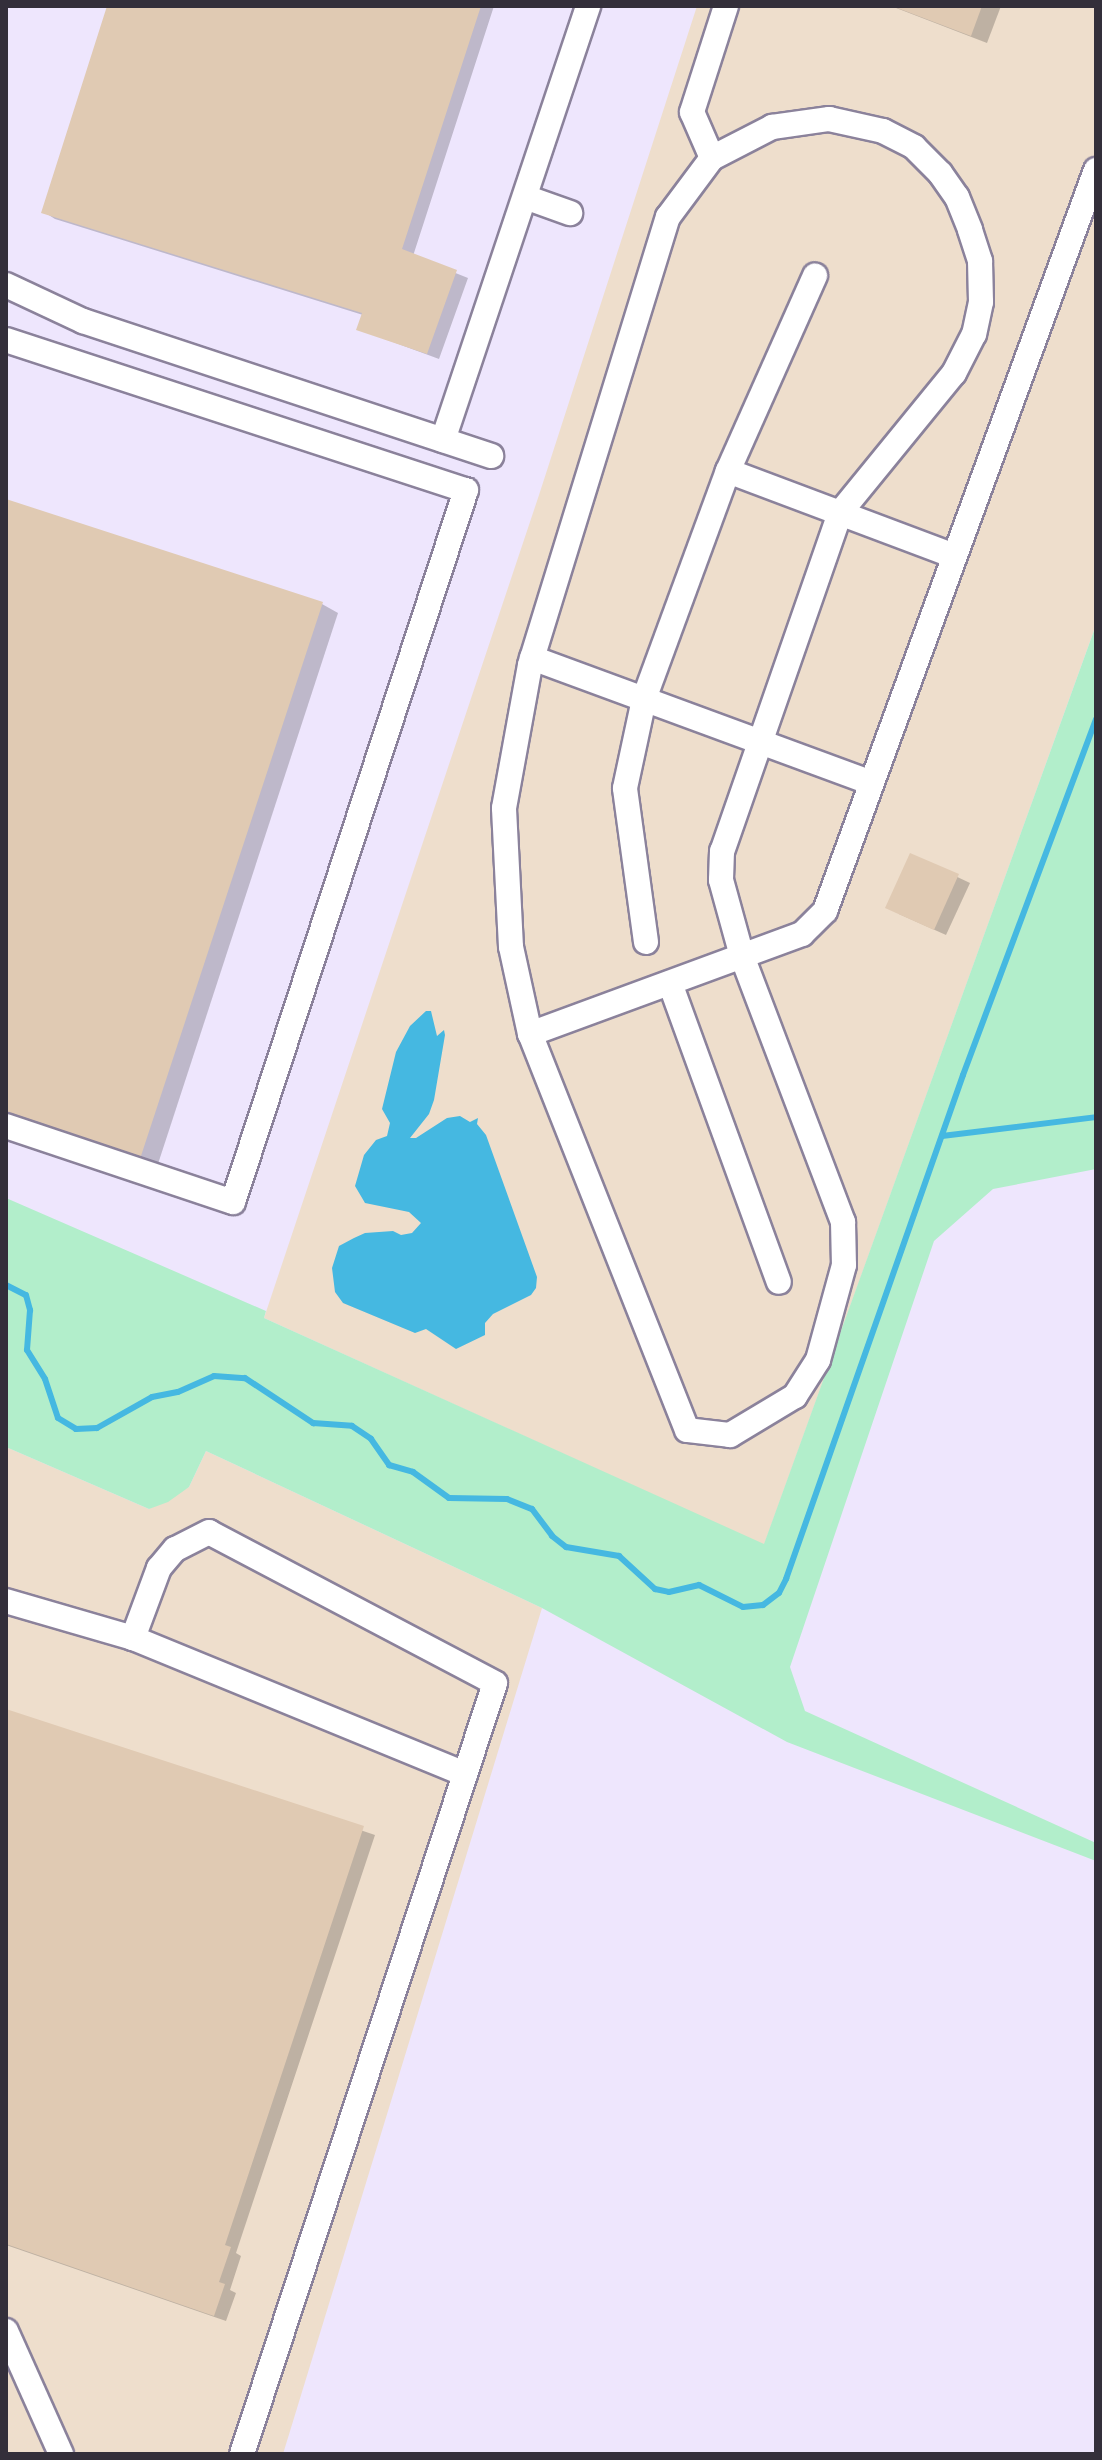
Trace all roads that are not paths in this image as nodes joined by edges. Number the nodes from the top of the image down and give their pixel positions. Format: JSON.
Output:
{"nodes":[{"id":1,"x":588,"y":6,"type":"edge"},
{"id":2,"x":726,"y":6,"type":"edge"},
{"id":3,"x":712,"y":158,"type":"junction"},
{"id":4,"x":1096,"y":170,"type":"edge"},
{"id":5,"x":525,"y":197,"type":"junction"},
{"id":6,"x":570,"y":213,"type":"dead end"},
{"id":7,"x":815,"y":276,"type":"dead end"},
{"id":8,"x":6,"y":285,"type":"edge"},
{"id":9,"x":6,"y":340,"type":"edge"},
{"id":10,"x":443,"y":440,"type":"junction"},
{"id":11,"x":491,"y":456,"type":"dead end"},
{"id":12,"x":728,"y":471,"type":"junction"},
{"id":13,"x":840,"y":513,"type":"junction"},
{"id":14,"x":952,"y":555,"type":"junction"},
{"id":15,"x":532,"y":658,"type":"junction"},
{"id":16,"x":644,"y":699,"type":"junction"},
{"id":17,"x":760,"y":742,"type":"junction"},
{"id":18,"x":871,"y":783,"type":"junction"},
{"id":19,"x":646,"y":942,"type":"dead end"},
{"id":20,"x":742,"y":956,"type":"junction"},
{"id":21,"x":670,"y":983,"type":"junction"},
{"id":22,"x":530,"y":1034,"type":"junction"},
{"id":23,"x":6,"y":1126,"type":"edge"},
{"id":24,"x":779,"y":1282,"type":"dead end"},
{"id":25,"x":6,"y":1601,"type":"edge"},
{"id":26,"x":133,"y":1638,"type":"junction"},
{"id":27,"x":465,"y":1774,"type":"junction"},
{"id":28,"x":6,"y":2331,"type":"edge"},
{"id":29,"x":61,"y":2454,"type":"edge"},
{"id":30,"x":242,"y":2454,"type":"edge"}],
"edges":[{"from":1,"to":5,"type":"lane"},
{"from":2,"to":3,"type":"lane"},
{"from":3,"to":13,"type":"lane"},
{"from":3,"to":15,"type":"lane"},
{"from":4,"to":14,"type":"lane"},
{"from":5,"to":6,"type":"lane"},
{"from":5,"to":10,"type":"lane"},
{"from":7,"to":12,"type":"lane"},
{"from":8,"to":10,"type":"lane"},
{"from":9,"to":23,"type":"lane"},
{"from":10,"to":11,"type":"lane"},
{"from":12,"to":13,"type":"lane"},
{"from":12,"to":16,"type":"lane"},
{"from":13,"to":14,"type":"lane"},
{"from":13,"to":17,"type":"lane"},
{"from":14,"to":18,"type":"lane"},
{"from":15,"to":16,"type":"lane"},
{"from":15,"to":22,"type":"lane"},
{"from":16,"to":17,"type":"lane"},
{"from":16,"to":19,"type":"lane"},
{"from":17,"to":18,"type":"lane"},
{"from":17,"to":20,"type":"lane"},
{"from":18,"to":20,"type":"lane"},
{"from":20,"to":21,"type":"lane"},
{"from":20,"to":22,"type":"lane"},
{"from":21,"to":22,"type":"lane"},
{"from":21,"to":24,"type":"lane"},
{"from":25,"to":26,"type":"lane"},
{"from":26,"to":27,"type":"lane"},
{"from":26,"to":27,"type":"lane"},
{"from":27,"to":30,"type":"lane"},
{"from":28,"to":29,"type":"lane"}]}
